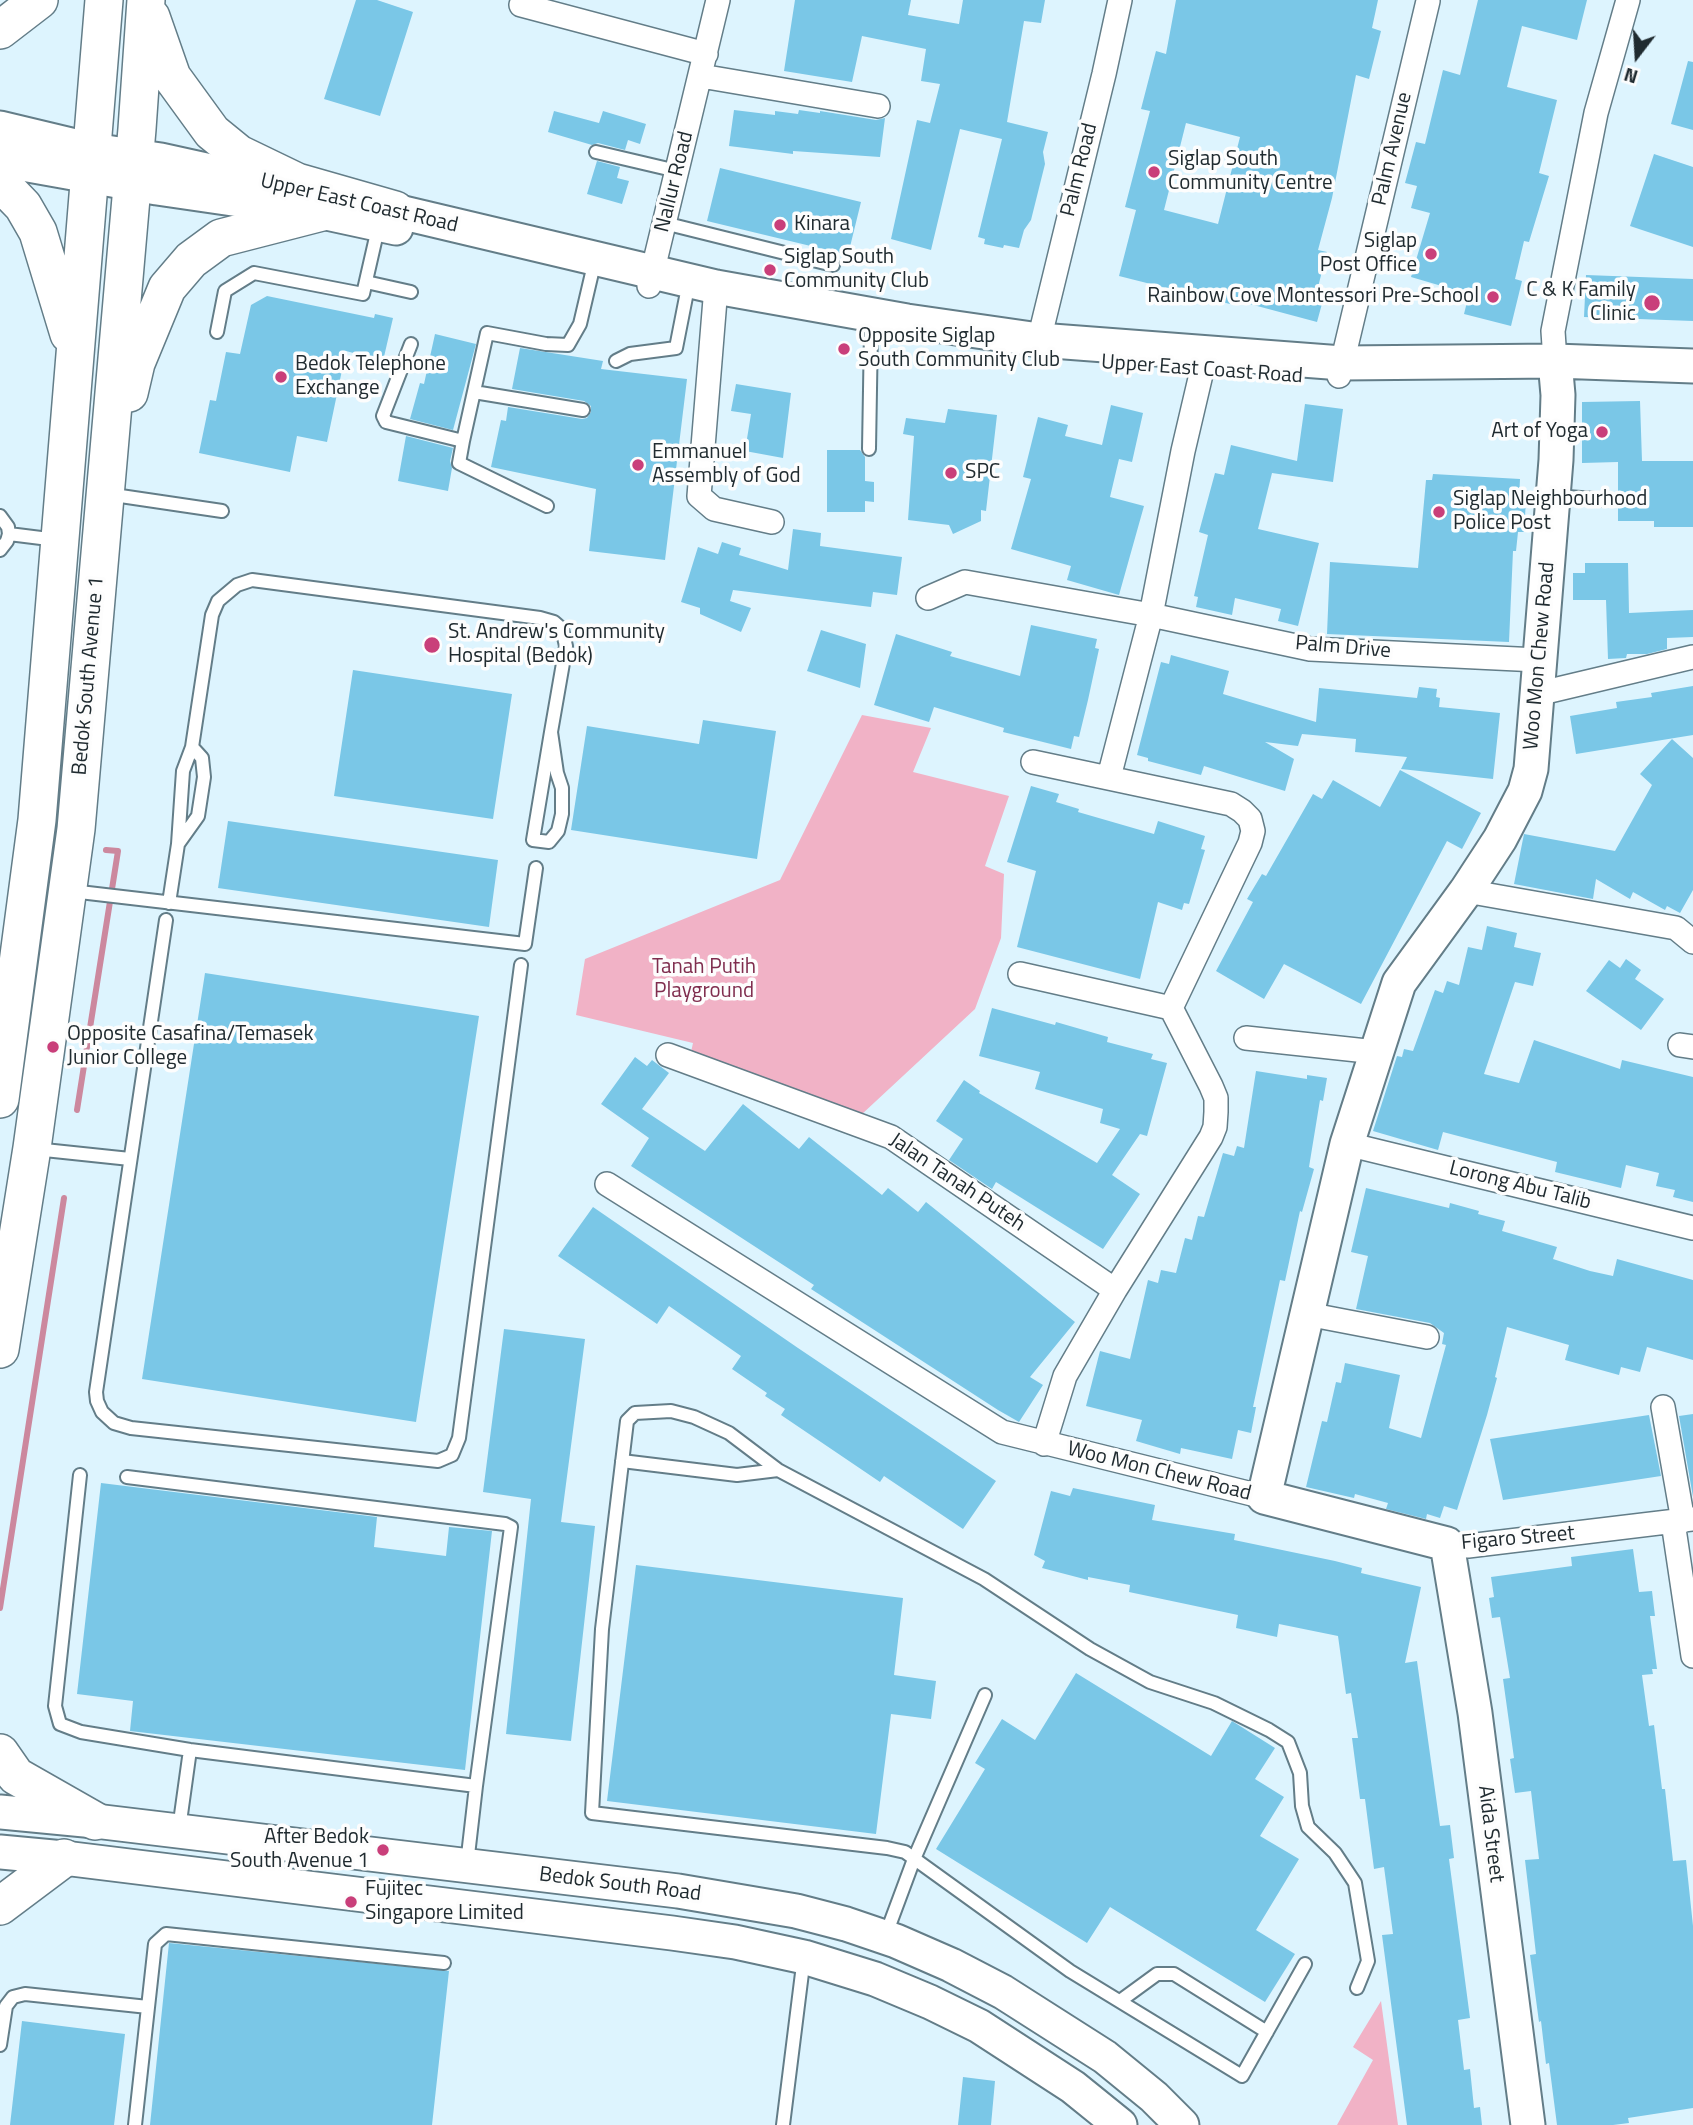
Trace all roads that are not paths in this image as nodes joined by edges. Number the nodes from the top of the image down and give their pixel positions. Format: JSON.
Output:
{"nodes":[{"id":1,"x":39,"y":0,"type":"edge"},
{"id":2,"x":104,"y":0,"type":"edge"},
{"id":3,"x":718,"y":0,"type":"edge"},
{"id":4,"x":1119,"y":0,"type":"edge"},
{"id":5,"x":1628,"y":0,"type":"edge"},
{"id":6,"x":146,"y":1,"type":"edge"},
{"id":7,"x":1428,"y":1,"type":"edge"},
{"id":8,"x":521,"y":5,"type":"dead end"},
{"id":9,"x":0,"y":30,"type":"edge"},
{"id":10,"x":704,"y":65,"type":"junction"},
{"id":11,"x":878,"y":106,"type":"dead end"},
{"id":12,"x":0,"y":128,"type":"edge"},
{"id":13,"x":596,"y":152,"type":"dead end"},
{"id":14,"x":0,"y":160,"type":"edge"},
{"id":15,"x":91,"y":163,"type":"junction"},
{"id":16,"x":133,"y":170,"type":"junction"},
{"id":17,"x":677,"y":171,"type":"junction"},
{"id":18,"x":0,"y":182,"type":"edge"},
{"id":19,"x":322,"y":212,"type":"junction"},
{"id":20,"x":387,"y":217,"type":"junction"},
{"id":21,"x":664,"y":223,"type":"junction"},
{"id":22,"x":833,"y":265,"type":"dead end"},
{"id":23,"x":593,"y":267,"type":"junction"},
{"id":24,"x":650,"y":280,"type":"junction"},
{"id":25,"x":366,"y":282,"type":"junction"},
{"id":26,"x":411,"y":292,"type":"dead end"},
{"id":27,"x":706,"y":295,"type":"junction"},
{"id":28,"x":871,"y":330,"type":"junction"},
{"id":29,"x":217,"y":332,"type":"dead end"},
{"id":30,"x":1039,"y":340,"type":"junction"},
{"id":31,"x":411,"y":344,"type":"dead end"},
{"id":32,"x":74,"y":356,"type":"junction"},
{"id":33,"x":616,"y":361,"type":"dead end"},
{"id":34,"x":1204,"y":361,"type":"junction"},
{"id":35,"x":1693,"y":366,"type":"edge"},
{"id":36,"x":1556,"y":370,"type":"junction"},
{"id":37,"x":1340,"y":371,"type":"junction"},
{"id":38,"x":1693,"y":382,"type":"edge"},
{"id":39,"x":474,"y":392,"type":"junction"},
{"id":40,"x":583,"y":410,"type":"dead end"},
{"id":41,"x":463,"y":441,"type":"junction"},
{"id":42,"x":869,"y":449,"type":"dead end"},
{"id":43,"x":1553,"y":496,"type":"junction"},
{"id":44,"x":1608,"y":500,"type":"dead end"},
{"id":45,"x":105,"y":504,"type":"junction"},
{"id":46,"x":547,"y":506,"type":"dead end"},
{"id":47,"x":222,"y":512,"type":"dead end"},
{"id":48,"x":0,"y":516,"type":"edge"},
{"id":49,"x":772,"y":522,"type":"dead end"},
{"id":50,"x":9,"y":534,"type":"junction"},
{"id":51,"x":61,"y":540,"type":"junction"},
{"id":52,"x":0,"y":550,"type":"edge"},
{"id":53,"x":928,"y":598,"type":"dead end"},
{"id":54,"x":1150,"y":615,"type":"junction"},
{"id":55,"x":1693,"y":657,"type":"edge"},
{"id":56,"x":1538,"y":660,"type":"junction"},
{"id":57,"x":1537,"y":694,"type":"junction"},
{"id":58,"x":551,"y":732,"type":"junction"},
{"id":59,"x":192,"y":747,"type":"junction"},
{"id":60,"x":1033,"y":762,"type":"dead end"},
{"id":61,"x":1109,"y":777,"type":"junction"},
{"id":62,"x":178,"y":844,"type":"junction"},
{"id":63,"x":536,"y":868,"type":"dead end"},
{"id":64,"x":67,"y":891,"type":"junction"},
{"id":65,"x":1466,"y":891,"type":"junction"},
{"id":66,"x":169,"y":903,"type":"junction"},
{"id":67,"x":166,"y":920,"type":"dead end"},
{"id":68,"x":1693,"y":942,"type":"edge"},
{"id":69,"x":521,"y":965,"type":"dead end"},
{"id":70,"x":1020,"y":974,"type":"dead end"},
{"id":71,"x":1171,"y":1008,"type":"junction"},
{"id":72,"x":1246,"y":1038,"type":"dead end"},
{"id":73,"x":1376,"y":1052,"type":"junction"},
{"id":74,"x":668,"y":1055,"type":"dead end"},
{"id":75,"x":0,"y":1099,"type":"edge"},
{"id":76,"x":1347,"y":1144,"type":"junction"},
{"id":77,"x":32,"y":1148,"type":"junction"},
{"id":78,"x":130,"y":1159,"type":"junction"},
{"id":79,"x":607,"y":1184,"type":"dead end"},
{"id":80,"x":1693,"y":1228,"type":"edge"},
{"id":81,"x":1115,"y":1290,"type":"junction"},
{"id":82,"x":1307,"y":1314,"type":"junction"},
{"id":83,"x":1427,"y":1337,"type":"dead end"},
{"id":84,"x":0,"y":1349,"type":"edge"},
{"id":85,"x":1663,"y":1407,"type":"dead end"},
{"id":86,"x":1044,"y":1444,"type":"junction"},
{"id":87,"x":622,"y":1461,"type":"junction"},
{"id":88,"x":778,"y":1470,"type":"junction"},
{"id":89,"x":80,"y":1475,"type":"dead end"},
{"id":90,"x":127,"y":1477,"type":"dead end"},
{"id":91,"x":1264,"y":1497,"type":"junction"},
{"id":92,"x":1683,"y":1521,"type":"edge"},
{"id":93,"x":1447,"y":1544,"type":"junction"},
{"id":94,"x":1693,"y":1656,"type":"edge"},
{"id":95,"x":985,"y":1695,"type":"dead end"},
{"id":96,"x":190,"y":1750,"type":"junction"},
{"id":97,"x":0,"y":1753,"type":"edge"},
{"id":98,"x":476,"y":1786,"type":"junction"},
{"id":99,"x":0,"y":1812,"type":"edge"},
{"id":100,"x":95,"y":1821,"type":"junction"},
{"id":101,"x":179,"y":1832,"type":"junction"},
{"id":102,"x":0,"y":1852,"type":"edge"},
{"id":103,"x":64,"y":1858,"type":"junction"},
{"id":104,"x":914,"y":1859,"type":"junction"},
{"id":105,"x":467,"y":1867,"type":"junction"},
{"id":106,"x":0,"y":1906,"type":"edge"},
{"id":107,"x":885,"y":1937,"type":"junction"},
{"id":108,"x":804,"y":1957,"type":"junction"},
{"id":109,"x":444,"y":1963,"type":"dead end"},
{"id":110,"x":1306,"y":1964,"type":"dead end"},
{"id":111,"x":1357,"y":1988,"type":"dead end"},
{"id":112,"x":1120,"y":2001,"type":"junction"},
{"id":113,"x":148,"y":2007,"type":"junction"},
{"id":114,"x":1267,"y":2032,"type":"junction"},
{"id":115,"x":0,"y":2045,"type":"edge"},
{"id":116,"x":135,"y":2125,"type":"edge"},
{"id":117,"x":783,"y":2125,"type":"edge"},
{"id":118,"x":1120,"y":2125,"type":"edge"},
{"id":119,"x":1182,"y":2125,"type":"edge"},
{"id":120,"x":1528,"y":2125,"type":"edge"}],
"edges":[{"from":1,"to":9,"type":"main road"},
{"from":2,"to":15,"type":"main road","name":"Bedok South Avenue 1"},
{"from":3,"to":10,"type":"street","name":"Nallur Road"},
{"from":4,"to":30,"type":"street","name":"Palm Road"},
{"from":5,"to":36,"type":"street"},
{"from":6,"to":16,"type":"main road","name":"Bedok South Avenue 1"},
{"from":6,"to":20,"type":"main road"},
{"from":7,"to":37,"type":"street","name":"Palm Avenue"},
{"from":8,"to":10,"type":"street"},
{"from":10,"to":11,"type":"street"},
{"from":10,"to":17,"type":"street","name":"Nallur Road"},
{"from":12,"to":15,"type":"main road","name":"Upper East Coast Road"},
{"from":13,"to":17,"type":"lane"},
{"from":14,"to":15,"type":"main road","name":"Upper East Coast Road"},
{"from":15,"to":16,"type":"main road","name":"Upper East Coast Road"},
{"from":15,"to":32,"type":"main road","name":"Bedok South Avenue 1"},
{"from":16,"to":19,"type":"main road","name":"Upper East Coast Road"},
{"from":16,"to":20,"type":"main road","name":"Upper East Coast Road"},
{"from":16,"to":45,"type":"main road","name":"Bedok South Avenue 1"},
{"from":17,"to":21,"type":"street","name":"Nallur Road"},
{"from":18,"to":32,"type":"main road"},
{"from":19,"to":20,"type":"main road","name":"Upper East Coast Road"},
{"from":19,"to":45,"type":"main road"},
{"from":20,"to":23,"type":"main road","name":"Upper East Coast Road"},
{"from":20,"to":25,"type":"lane"},
{"from":21,"to":22,"type":"lane"},
{"from":21,"to":24,"type":"street","name":"Nallur Road"},
{"from":23,"to":24,"type":"main road","name":"Upper East Coast Road"},
{"from":23,"to":39,"type":"lane"},
{"from":24,"to":27,"type":"main road","name":"Upper East Coast Road"},
{"from":25,"to":26,"type":"lane"},
{"from":25,"to":29,"type":"lane"},
{"from":27,"to":28,"type":"main road","name":"Upper East Coast Road"},
{"from":27,"to":30,"type":"main road","name":"Upper East Coast Road"},
{"from":27,"to":33,"type":"lane"},
{"from":27,"to":49,"type":"street"},
{"from":28,"to":34,"type":"main road","name":"Upper East Coast Road"},
{"from":28,"to":42,"type":"lane"},
{"from":30,"to":34,"type":"main road","name":"Upper East Coast Road"},
{"from":31,"to":41,"type":"lane"},
{"from":32,"to":51,"type":"main road","name":"Bedok South Avenue 1"},
{"from":34,"to":37,"type":"main road","name":"Upper East Coast Road"},
{"from":34,"to":54,"type":"street"},
{"from":35,"to":36,"type":"main road","name":"Upper East Coast Road"},
{"from":36,"to":37,"type":"main road","name":"Upper East Coast Road"},
{"from":36,"to":38,"type":"main road","name":"Upper East Coast Road"},
{"from":36,"to":43,"type":"main road","name":"Woo Mon Chew Road"},
{"from":39,"to":40,"type":"lane"},
{"from":39,"to":41,"type":"lane"},
{"from":41,"to":46,"type":"lane"},
{"from":43,"to":44,"type":"lane"},
{"from":43,"to":56,"type":"main road","name":"Woo Mon Chew Road"},
{"from":45,"to":47,"type":"lane"},
{"from":45,"to":64,"type":"main road","name":"Bedok South Avenue 1"},
{"from":48,"to":50,"type":"lane"},
{"from":50,"to":51,"type":"lane"},
{"from":50,"to":52,"type":"lane"},
{"from":51,"to":75,"type":"main road","name":"Bedok South Avenue 1"},
{"from":53,"to":54,"type":"street","name":"Palm Drive"},
{"from":54,"to":56,"type":"street","name":"Palm Drive"},
{"from":54,"to":61,"type":"street"},
{"from":55,"to":57,"type":"street"},
{"from":56,"to":57,"type":"main road","name":"Woo Mon Chew Road"},
{"from":57,"to":65,"type":"main road","name":"Woo Mon Chew Road"},
{"from":58,"to":58,"type":"lane"},
{"from":58,"to":59,"type":"lane"},
{"from":59,"to":62,"type":"lane"},
{"from":59,"to":62,"type":"lane"},
{"from":60,"to":61,"type":"street"},
{"from":61,"to":71,"type":"street"},
{"from":62,"to":66,"type":"lane"},
{"from":63,"to":66,"type":"lane"},
{"from":64,"to":66,"type":"lane"},
{"from":64,"to":77,"type":"main road","name":"Bedok South Avenue 1"},
{"from":65,"to":68,"type":"street"},
{"from":65,"to":73,"type":"main road","name":"Woo Mon Chew Road"},
{"from":67,"to":78,"type":"lane"},
{"from":69,"to":78,"type":"lane"},
{"from":70,"to":71,"type":"street"},
{"from":71,"to":81,"type":"street"},
{"from":72,"to":73,"type":"street"},
{"from":73,"to":76,"type":"main road","name":"Woo Mon Chew Road"},
{"from":74,"to":81,"type":"street","name":"Jalan Tanah Puteh"},
{"from":76,"to":80,"type":"street","name":"Lorong Abu Talib"},
{"from":76,"to":82,"type":"main road","name":"Woo Mon Chew Road"},
{"from":77,"to":78,"type":"lane"},
{"from":77,"to":84,"type":"main road","name":"Bedok South Avenue 1"},
{"from":79,"to":86,"type":"street","name":"Woo Mon Chew Road"},
{"from":81,"to":86,"type":"street"},
{"from":82,"to":83,"type":"street"},
{"from":82,"to":91,"type":"main road","name":"Woo Mon Chew Road"},
{"from":85,"to":92,"type":"street"},
{"from":86,"to":91,"type":"street","name":"Woo Mon Chew Road"},
{"from":87,"to":88,"type":"lane"},
{"from":87,"to":88,"type":"lane"},
{"from":87,"to":104,"type":"lane"},
{"from":88,"to":111,"type":"lane"},
{"from":89,"to":96,"type":"lane"},
{"from":90,"to":98,"type":"lane"},
{"from":91,"to":93,"type":"main road","name":"Figaro Street"},
{"from":92,"to":93,"type":"street","name":"Figaro Street"},
{"from":92,"to":94,"type":"street"},
{"from":93,"to":120,"type":"main road","name":"Aida Street"},
{"from":95,"to":104,"type":"lane"},
{"from":96,"to":98,"type":"lane"},
{"from":96,"to":101,"type":"lane"},
{"from":97,"to":100,"type":"main road"},
{"from":98,"to":105,"type":"lane"},
{"from":99,"to":100,"type":"main road","name":"Bedok South Road"},
{"from":100,"to":101,"type":"main road","name":"Bedok South Road"},
{"from":101,"to":105,"type":"main road","name":"Bedok South Road"},
{"from":102,"to":103,"type":"main road","name":"Bedok South Road"},
{"from":103,"to":106,"type":"main road"},
{"from":103,"to":108,"type":"main road","name":"Bedok South Road"},
{"from":104,"to":107,"type":"lane"},
{"from":104,"to":112,"type":"lane"},
{"from":105,"to":107,"type":"main road","name":"Bedok South Road"},
{"from":107,"to":119,"type":"main road","name":"Bedok South Road"},
{"from":108,"to":117,"type":"lane"},
{"from":108,"to":118,"type":"main road","name":"Bedok South Road"},
{"from":109,"to":113,"type":"lane"},
{"from":110,"to":114,"type":"lane"},
{"from":112,"to":114,"type":"lane"},
{"from":112,"to":114,"type":"lane"},
{"from":113,"to":115,"type":"lane"},
{"from":113,"to":116,"type":"lane"}]}
